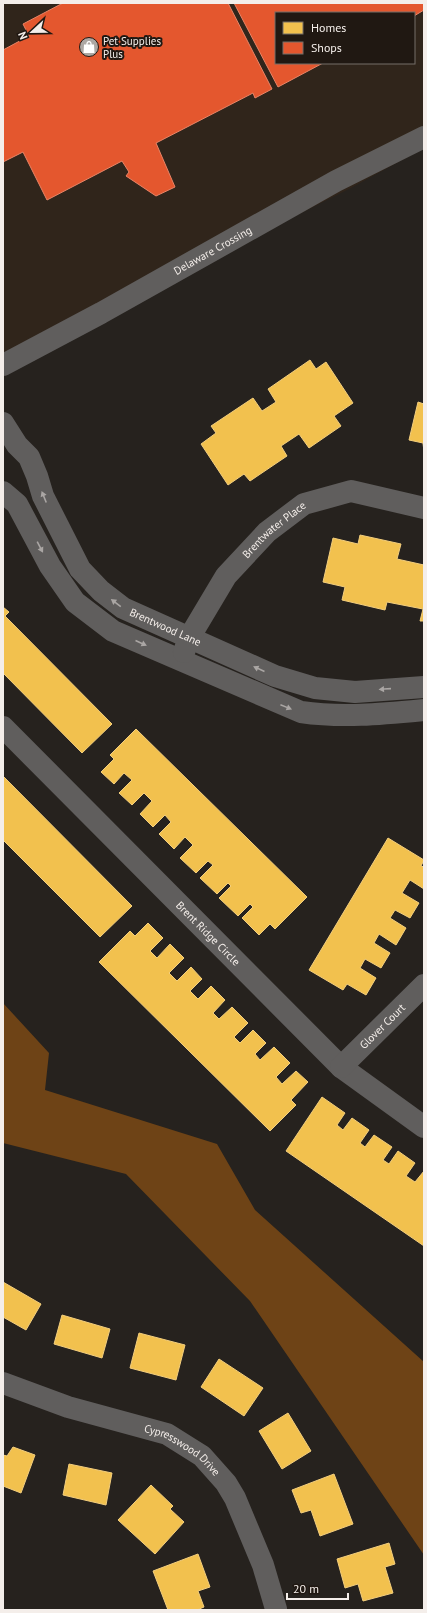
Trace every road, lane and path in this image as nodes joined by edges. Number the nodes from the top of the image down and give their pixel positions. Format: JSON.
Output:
{"nodes":[{"id":1,"x":424,"y":137,"type":"edge"},
{"id":2,"x":3,"y":365,"type":"edge"},
{"id":3,"x":3,"y":423,"type":"edge"},
{"id":4,"x":3,"y":492,"type":"edge"},
{"id":5,"x":424,"y":508,"type":"edge"},
{"id":6,"x":189,"y":638,"type":"junction"},
{"id":7,"x":181,"y":660,"type":"junction"},
{"id":8,"x":424,"y":687,"type":"edge"},
{"id":9,"x":424,"y":710,"type":"edge"},
{"id":10,"x":3,"y":727,"type":"edge"},
{"id":11,"x":424,"y":985,"type":"edge"},
{"id":12,"x":341,"y":1067,"type":"junction"},
{"id":13,"x":424,"y":1127,"type":"edge"},
{"id":14,"x":3,"y":1383,"type":"edge"},
{"id":15,"x":276,"y":1609,"type":"edge"}],
"edges":[{"from":1,"to":2,"type":"street","name":"Delaware Crossing"},
{"from":6,"to":3,"type":"street","name":"Brentwood Lane","one_way":true},
{"from":4,"to":7,"type":"street","one_way":true},
{"from":5,"to":6,"type":"street","name":"Brentwater Place"},
{"from":6,"to":7,"type":"street","name":"Brentwater Place"},
{"from":8,"to":6,"type":"street","name":"Brentwood Lane","one_way":true},
{"from":7,"to":9,"type":"street","one_way":true},
{"from":10,"to":12,"type":"street","name":"Brent Ridge Circle"},
{"from":11,"to":12,"type":"street","name":"Glover Court"},
{"from":12,"to":13,"type":"street","name":"Brent Ridge Circle"},
{"from":14,"to":15,"type":"street","name":"Cypresswood Drive"}]}
